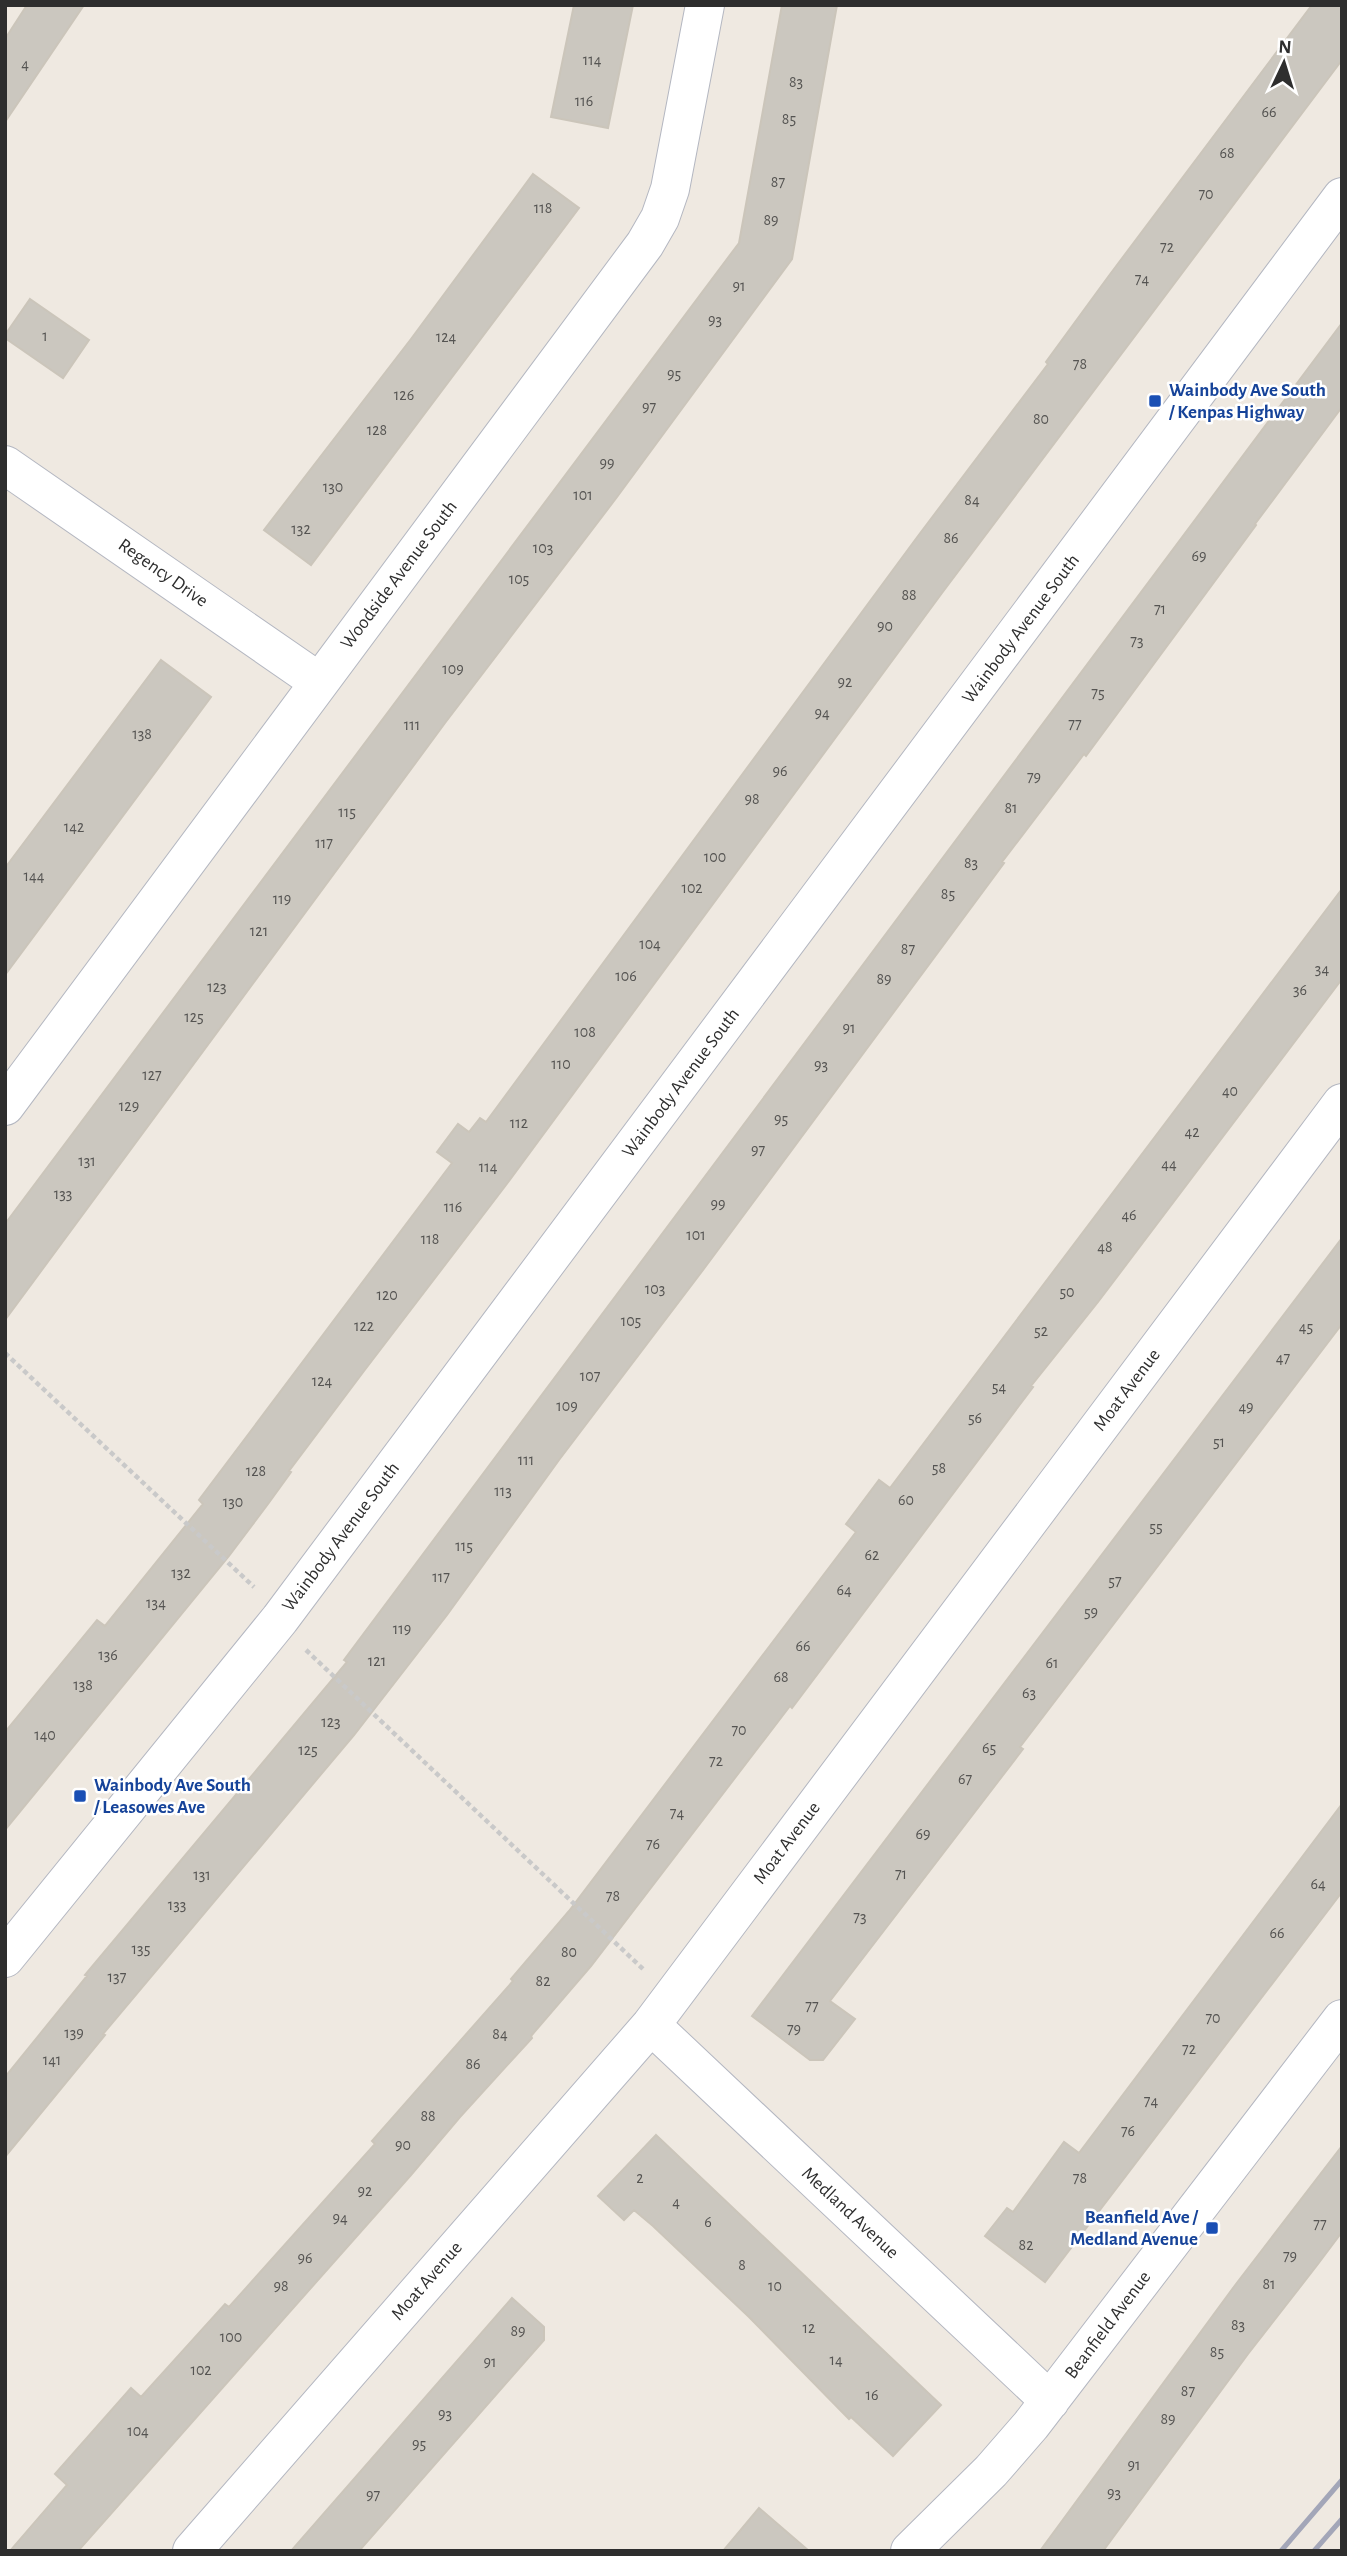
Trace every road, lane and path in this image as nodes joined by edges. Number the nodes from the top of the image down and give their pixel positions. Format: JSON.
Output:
{"nodes":[{"id":1,"x":705,"y":5,"type":"edge"},
{"id":2,"x":1342,"y":197,"type":"edge"},
{"id":3,"x":5,"y":465,"type":"edge"},
{"id":4,"x":319,"y":682,"type":"junction"},
{"id":5,"x":1342,"y":1103,"type":"edge"},
{"id":6,"x":5,"y":1106,"type":"edge"},
{"id":7,"x":5,"y":1353,"type":"edge"},
{"id":8,"x":280,"y":1619,"type":"junction"},
{"id":9,"x":5,"y":1958,"type":"edge"},
{"id":10,"x":661,"y":2010,"type":"junction"},
{"id":11,"x":1342,"y":2019,"type":"edge"},
{"id":12,"x":1050,"y":2401,"type":"junction"},
{"id":13,"x":192,"y":2551,"type":"edge"},
{"id":14,"x":910,"y":2551,"type":"edge"}],
"edges":[{"from":1,"to":4,"type":"street","name":"Woodside Avenue South"},
{"from":2,"to":8,"type":"street","name":"Wainbody Avenue South"},
{"from":3,"to":4,"type":"street","name":"Regency Drive"},
{"from":4,"to":6,"type":"street","name":"Woodside Avenue South"},
{"from":5,"to":10,"type":"street","name":"Moat Avenue"},
{"from":7,"to":8,"type":"path"},
{"from":8,"to":9,"type":"street","name":"Wainbody Avenue South"},
{"from":8,"to":10,"type":"path"},
{"from":10,"to":12,"type":"street","name":"Medland Avenue"},
{"from":10,"to":13,"type":"street","name":"Moat Avenue"},
{"from":11,"to":12,"type":"street","name":"Beanfield Avenue"},
{"from":12,"to":14,"type":"street","name":"Beanfield Avenue"}]}
